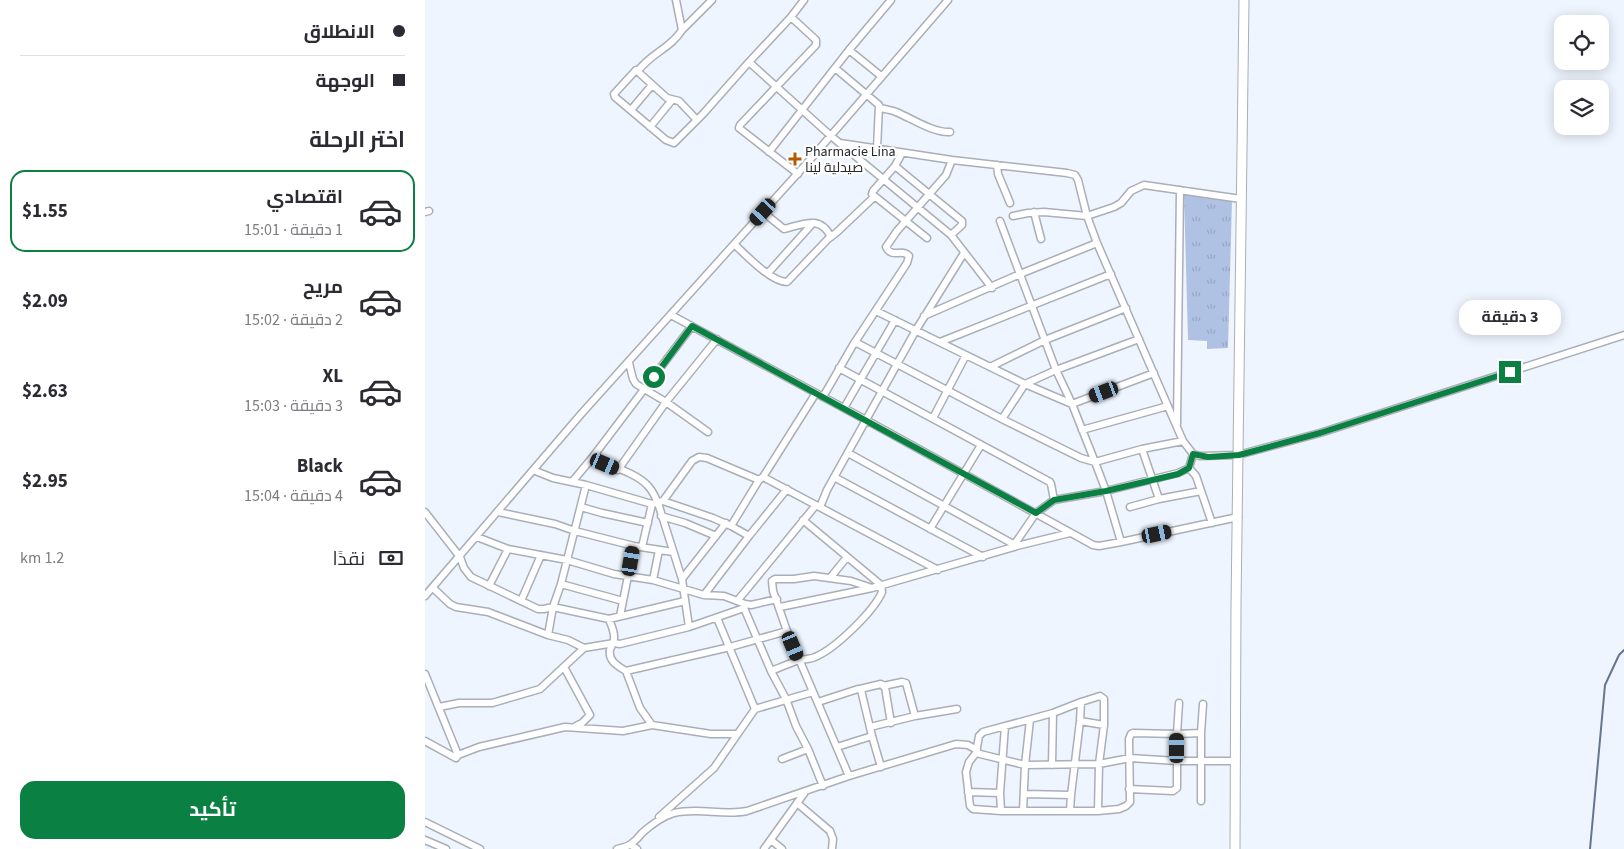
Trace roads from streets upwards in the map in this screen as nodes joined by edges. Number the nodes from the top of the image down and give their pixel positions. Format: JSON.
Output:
{"nodes":[{"id":1,"x":676,"y":0,"type":"edge"},
{"id":2,"x":712,"y":0,"type":"edge"},
{"id":3,"x":804,"y":0,"type":"edge"},
{"id":4,"x":891,"y":0,"type":"edge"},
{"id":5,"x":949,"y":0,"type":"edge"},
{"id":6,"x":1244,"y":0,"type":"edge"},
{"id":7,"x":791,"y":16,"type":"junction"},
{"id":8,"x":682,"y":30,"type":"junction"},
{"id":9,"x":849,"y":50,"type":"junction"},
{"id":10,"x":749,"y":62,"type":"junction"},
{"id":11,"x":835,"y":68,"type":"junction"},
{"id":12,"x":638,"y":71,"type":"junction"},
{"id":13,"x":881,"y":76,"type":"junction"},
{"id":14,"x":652,"y":85,"type":"junction"},
{"id":15,"x":777,"y":87,"type":"junction"},
{"id":16,"x":866,"y":94,"type":"junction"},
{"id":17,"x":672,"y":100,"type":"junction"},
{"id":18,"x":880,"y":108,"type":"junction"},
{"id":19,"x":631,"y":110,"type":"junction"},
{"id":20,"x":802,"y":110,"type":"junction"},
{"id":21,"x":697,"y":120,"type":"junction"},
{"id":22,"x":650,"y":126,"type":"junction"},
{"id":23,"x":950,"y":132,"type":"dead end"},
{"id":24,"x":831,"y":136,"type":"junction"},
{"id":25,"x":840,"y":143,"type":"junction"},
{"id":26,"x":877,"y":148,"type":"junction"},
{"id":27,"x":769,"y":152,"type":"junction"},
{"id":28,"x":902,"y":153,"type":"junction"},
{"id":29,"x":952,"y":160,"type":"junction"},
{"id":30,"x":997,"y":165,"type":"junction"},
{"id":31,"x":895,"y":166,"type":"junction"},
{"id":32,"x":798,"y":174,"type":"junction"},
{"id":33,"x":883,"y":179,"type":"junction"},
{"id":34,"x":1180,"y":190,"type":"junction"},
{"id":35,"x":929,"y":194,"type":"junction"},
{"id":36,"x":874,"y":197,"type":"junction"},
{"id":37,"x":1241,"y":199,"type":"junction"},
{"id":38,"x":1010,"y":203,"type":"dead end"},
{"id":39,"x":917,"y":209,"type":"junction"},
{"id":40,"x":763,"y":212,"type":"junction"},
{"id":41,"x":1033,"y":212,"type":"junction"},
{"id":42,"x":1013,"y":216,"type":"dead end"},
{"id":43,"x":1087,"y":216,"type":"junction"},
{"id":44,"x":906,"y":221,"type":"junction"},
{"id":45,"x":1000,"y":221,"type":"dead end"},
{"id":46,"x":813,"y":223,"type":"junction"},
{"id":47,"x":951,"y":235,"type":"junction"},
{"id":48,"x":831,"y":237,"type":"junction"},
{"id":49,"x":927,"y":238,"type":"dead end"},
{"id":50,"x":1041,"y":239,"type":"dead end"},
{"id":51,"x":1097,"y":243,"type":"junction"},
{"id":52,"x":734,"y":244,"type":"junction"},
{"id":53,"x":964,"y":253,"type":"junction"},
{"id":54,"x":768,"y":273,"type":"junction"},
{"id":55,"x":1020,"y":274,"type":"junction"},
{"id":56,"x":1111,"y":274,"type":"junction"},
{"id":57,"x":992,"y":288,"type":"junction"},
{"id":58,"x":1032,"y":305,"type":"junction"},
{"id":59,"x":1126,"y":308,"type":"junction"},
{"id":60,"x":876,"y":311,"type":"junction"},
{"id":61,"x":671,"y":315,"type":"junction"},
{"id":62,"x":924,"y":316,"type":"junction"},
{"id":63,"x":895,"y":320,"type":"junction"},
{"id":64,"x":692,"y":326,"type":"junction"},
{"id":65,"x":916,"y":330,"type":"junction"},
{"id":66,"x":1624,"y":335,"type":"edge"},
{"id":67,"x":717,"y":339,"type":"junction"},
{"id":68,"x":1139,"y":339,"type":"junction"},
{"id":69,"x":1045,"y":340,"type":"junction"},
{"id":70,"x":855,"y":342,"type":"junction"},
{"id":71,"x":940,"y":342,"type":"junction"},
{"id":72,"x":877,"y":353,"type":"junction"},
{"id":73,"x":967,"y":356,"type":"junction"},
{"id":74,"x":629,"y":363,"type":"junction"},
{"id":75,"x":897,"y":363,"type":"junction"},
{"id":76,"x":990,"y":367,"type":"junction"},
{"id":77,"x":839,"y":368,"type":"junction"},
{"id":78,"x":1056,"y":370,"type":"junction"},
{"id":79,"x":1154,"y":373,"type":"junction"},
{"id":80,"x":861,"y":380,"type":"junction"},
{"id":81,"x":1025,"y":384,"type":"junction"},
{"id":82,"x":645,"y":390,"type":"junction"},
{"id":83,"x":948,"y":390,"type":"junction"},
{"id":84,"x":882,"y":391,"type":"junction"},
{"id":85,"x":816,"y":393,"type":"junction"},
{"id":86,"x":823,"y":397,"type":"junction"},
{"id":87,"x":666,"y":402,"type":"junction"},
{"id":88,"x":1071,"y":404,"type":"junction"},
{"id":89,"x":1168,"y":406,"type":"junction"},
{"id":90,"x":844,"y":408,"type":"junction"},
{"id":91,"x":933,"y":418,"type":"junction"},
{"id":92,"x":1002,"y":419,"type":"junction"},
{"id":93,"x":866,"y":420,"type":"junction"},
{"id":94,"x":1177,"y":426,"type":"junction"},
{"id":95,"x":1083,"y":430,"type":"junction"},
{"id":96,"x":709,"y":432,"type":"dead end"},
{"id":97,"x":1183,"y":441,"type":"junction"},
{"id":98,"x":981,"y":445,"type":"junction"},
{"id":99,"x":1142,"y":449,"type":"junction"},
{"id":100,"x":848,"y":453,"type":"junction"},
{"id":101,"x":1193,"y":454,"type":"junction"},
{"id":102,"x":1239,"y":455,"type":"junction"},
{"id":103,"x":591,"y":458,"type":"junction"},
{"id":104,"x":1095,"y":462,"type":"junction"},
{"id":105,"x":1189,"y":468,"type":"junction"},
{"id":106,"x":533,"y":470,"type":"junction"},
{"id":107,"x":618,"y":470,"type":"junction"},
{"id":108,"x":964,"y":473,"type":"junction"},
{"id":109,"x":834,"y":477,"type":"junction"},
{"id":110,"x":761,"y":479,"type":"junction"},
{"id":111,"x":1152,"y":479,"type":"junction"},
{"id":112,"x":571,"y":482,"type":"junction"},
{"id":113,"x":586,"y":485,"type":"junction"},
{"id":114,"x":787,"y":489,"type":"junction"},
{"id":115,"x":1106,"y":491,"type":"junction"},
{"id":116,"x":1201,"y":491,"type":"junction"},
{"id":117,"x":1159,"y":499,"type":"junction"},
{"id":118,"x":1054,"y":500,"type":"junction"},
{"id":119,"x":658,"y":503,"type":"junction"},
{"id":120,"x":818,"y":506,"type":"junction"},
{"id":121,"x":944,"y":506,"type":"junction"},
{"id":122,"x":581,"y":507,"type":"junction"},
{"id":123,"x":1130,"y":507,"type":"dead end"},
{"id":124,"x":425,"y":512,"type":"edge"},
{"id":125,"x":498,"y":512,"type":"junction"},
{"id":126,"x":1036,"y":513,"type":"junction"},
{"id":127,"x":661,"y":516,"type":"junction"},
{"id":128,"x":1238,"y":517,"type":"junction"},
{"id":129,"x":803,"y":520,"type":"junction"},
{"id":130,"x":648,"y":523,"type":"junction"},
{"id":131,"x":1212,"y":523,"type":"junction"},
{"id":132,"x":729,"y":524,"type":"junction"},
{"id":133,"x":930,"y":529,"type":"junction"},
{"id":134,"x":575,"y":531,"type":"junction"},
{"id":135,"x":1070,"y":533,"type":"junction"},
{"id":136,"x":716,"y":536,"type":"junction"},
{"id":137,"x":749,"y":536,"type":"junction"},
{"id":138,"x":477,"y":537,"type":"junction"},
{"id":139,"x":1121,"y":542,"type":"junction"},
{"id":140,"x":1016,"y":545,"type":"junction"},
{"id":141,"x":634,"y":546,"type":"junction"},
{"id":142,"x":642,"y":548,"type":"junction"},
{"id":143,"x":507,"y":549,"type":"junction"},
{"id":144,"x":659,"y":550,"type":"junction"},
{"id":145,"x":673,"y":552,"type":"junction"},
{"id":146,"x":541,"y":556,"type":"junction"},
{"id":147,"x":460,"y":557,"type":"junction"},
{"id":148,"x":847,"y":557,"type":"junction"},
{"id":149,"x":983,"y":557,"type":"junction"},
{"id":150,"x":567,"y":560,"type":"junction"},
{"id":151,"x":938,"y":570,"type":"junction"},
{"id":152,"x":629,"y":576,"type":"junction"},
{"id":153,"x":830,"y":578,"type":"junction"},
{"id":154,"x":682,"y":579,"type":"junction"},
{"id":155,"x":653,"y":580,"type":"junction"},
{"id":156,"x":561,"y":584,"type":"junction"},
{"id":157,"x":881,"y":585,"type":"junction"},
{"id":158,"x":489,"y":586,"type":"junction"},
{"id":159,"x":433,"y":588,"type":"junction"},
{"id":160,"x":871,"y":588,"type":"junction"},
{"id":161,"x":684,"y":590,"type":"junction"},
{"id":162,"x":704,"y":595,"type":"junction"},
{"id":163,"x":425,"y":596,"type":"edge"},
{"id":164,"x":777,"y":599,"type":"junction"},
{"id":165,"x":738,"y":600,"type":"junction"},
{"id":166,"x":521,"y":601,"type":"junction"},
{"id":167,"x":623,"y":601,"type":"junction"},
{"id":168,"x":685,"y":601,"type":"junction"},
{"id":169,"x":745,"y":606,"type":"junction"},
{"id":170,"x":553,"y":607,"type":"junction"},
{"id":171,"x":780,"y":607,"type":"junction"},
{"id":172,"x":620,"y":616,"type":"junction"},
{"id":173,"x":717,"y":618,"type":"junction"},
{"id":174,"x":609,"y":619,"type":"junction"},
{"id":175,"x":689,"y":626,"type":"junction"},
{"id":176,"x":787,"y":631,"type":"junction"},
{"id":177,"x":548,"y":635,"type":"junction"},
{"id":178,"x":757,"y":639,"type":"junction"},
{"id":179,"x":614,"y":643,"type":"junction"},
{"id":180,"x":730,"y":647,"type":"junction"},
{"id":181,"x":584,"y":648,"type":"junction"},
{"id":182,"x":800,"y":660,"type":"junction"},
{"id":183,"x":564,"y":667,"type":"junction"},
{"id":184,"x":626,"y":670,"type":"junction"},
{"id":185,"x":771,"y":671,"type":"junction"},
{"id":186,"x":425,"y":674,"type":"edge"},
{"id":187,"x":883,"y":686,"type":"junction"},
{"id":188,"x":860,"y":689,"type":"junction"},
{"id":189,"x":813,"y":692,"type":"junction"},
{"id":190,"x":786,"y":699,"type":"junction"},
{"id":191,"x":818,"y":702,"type":"junction"},
{"id":192,"x":1081,"y":702,"type":"junction"},
{"id":193,"x":1179,"y":703,"type":"dead end"},
{"id":194,"x":1203,"y":704,"type":"dead end"},
{"id":195,"x":439,"y":707,"type":"junction"},
{"id":196,"x":755,"y":709,"type":"junction"},
{"id":197,"x":957,"y":709,"type":"dead end"},
{"id":198,"x":1053,"y":713,"type":"junction"},
{"id":199,"x":915,"y":716,"type":"junction"},
{"id":200,"x":1030,"y":720,"type":"junction"},
{"id":201,"x":1080,"y":722,"type":"junction"},
{"id":202,"x":891,"y":723,"type":"junction"},
{"id":203,"x":652,"y":725,"type":"junction"},
{"id":204,"x":1104,"y":725,"type":"junction"},
{"id":205,"x":1005,"y":726,"type":"junction"},
{"id":206,"x":574,"y":727,"type":"junction"},
{"id":207,"x":870,"y":727,"type":"junction"},
{"id":208,"x":1201,"y":733,"type":"junction"},
{"id":209,"x":737,"y":734,"type":"junction"},
{"id":210,"x":1177,"y":734,"type":"junction"},
{"id":211,"x":872,"y":736,"type":"junction"},
{"id":212,"x":425,"y":741,"type":"edge"},
{"id":213,"x":837,"y":747,"type":"junction"},
{"id":214,"x":808,"y":749,"type":"junction"},
{"id":215,"x":977,"y":752,"type":"junction"},
{"id":216,"x":459,"y":755,"type":"junction"},
{"id":217,"x":782,"y":758,"type":"dead end"},
{"id":218,"x":1130,"y":758,"type":"junction"},
{"id":219,"x":1002,"y":760,"type":"junction"},
{"id":220,"x":1177,"y":761,"type":"junction"},
{"id":221,"x":1202,"y":761,"type":"junction"},
{"id":222,"x":1236,"y":761,"type":"junction"},
{"id":223,"x":1099,"y":764,"type":"junction"},
{"id":224,"x":1025,"y":765,"type":"junction"},
{"id":225,"x":1052,"y":765,"type":"junction"},
{"id":226,"x":1074,"y":765,"type":"junction"},
{"id":227,"x":881,"y":766,"type":"junction"},
{"id":228,"x":849,"y":776,"type":"junction"},
{"id":229,"x":823,"y":786,"type":"junction"},
{"id":230,"x":1129,"y":788,"type":"junction"},
{"id":231,"x":805,"y":792,"type":"junction"},
{"id":232,"x":968,"y":792,"type":"junction"},
{"id":233,"x":1000,"y":794,"type":"junction"},
{"id":234,"x":1025,"y":794,"type":"junction"},
{"id":235,"x":1071,"y":795,"type":"junction"},
{"id":236,"x":1201,"y":800,"type":"dead end"},
{"id":237,"x":797,"y":804,"type":"junction"},
{"id":238,"x":1001,"y":811,"type":"junction"},
{"id":239,"x":1023,"y":811,"type":"junction"},
{"id":240,"x":1071,"y":811,"type":"junction"},
{"id":241,"x":1098,"y":811,"type":"junction"},
{"id":242,"x":425,"y":822,"type":"edge"},
{"id":243,"x":653,"y":823,"type":"junction"},
{"id":244,"x":425,"y":840,"type":"edge"},
{"id":245,"x":771,"y":840,"type":"junction"},
{"id":246,"x":631,"y":845,"type":"junction"},
{"id":247,"x":446,"y":849,"type":"edge"},
{"id":248,"x":480,"y":849,"type":"edge"},
{"id":249,"x":617,"y":849,"type":"edge"},
{"id":250,"x":637,"y":849,"type":"edge"},
{"id":251,"x":764,"y":849,"type":"edge"},
{"id":252,"x":782,"y":849,"type":"edge"},
{"id":253,"x":832,"y":849,"type":"edge"},
{"id":254,"x":1235,"y":849,"type":"edge"}],
"edges":[{"from":1,"to":8,"type":"street"},
{"from":2,"to":8,"type":"street"},
{"from":3,"to":7,"type":"street"},
{"from":4,"to":9,"type":"street"},
{"from":5,"to":13,"type":"street"},
{"from":6,"to":37,"type":"street"},
{"from":7,"to":10,"type":"street"},
{"from":7,"to":15,"type":"street"},
{"from":8,"to":12,"type":"street"},
{"from":9,"to":11,"type":"street"},
{"from":9,"to":13,"type":"street"},
{"from":10,"to":15,"type":"street"},
{"from":10,"to":21,"type":"street"},
{"from":11,"to":16,"type":"street"},
{"from":11,"to":20,"type":"street"},
{"from":12,"to":14,"type":"street"},
{"from":12,"to":19,"type":"street"},
{"from":13,"to":16,"type":"street"},
{"from":14,"to":17,"type":"street"},
{"from":14,"to":19,"type":"street"},
{"from":15,"to":20,"type":"street"},
{"from":15,"to":27,"type":"street"},
{"from":16,"to":18,"type":"street"},
{"from":16,"to":24,"type":"street"},
{"from":17,"to":21,"type":"street"},
{"from":17,"to":22,"type":"street"},
{"from":18,"to":23,"type":"street"},
{"from":18,"to":26,"type":"street"},
{"from":19,"to":22,"type":"street"},
{"from":20,"to":24,"type":"street"},
{"from":20,"to":27,"type":"street"},
{"from":21,"to":22,"type":"street"},
{"from":24,"to":25,"type":"street"},
{"from":24,"to":32,"type":"street"},
{"from":25,"to":26,"type":"street"},
{"from":25,"to":33,"type":"street"},
{"from":26,"to":28,"type":"street"},
{"from":27,"to":32,"type":"street"},
{"from":28,"to":29,"type":"street"},
{"from":28,"to":31,"type":"street"},
{"from":29,"to":30,"type":"street"},
{"from":29,"to":35,"type":"street"},
{"from":30,"to":38,"type":"street"},
{"from":30,"to":43,"type":"street"},
{"from":31,"to":33,"type":"street"},
{"from":31,"to":35,"type":"street"},
{"from":32,"to":40,"type":"street"},
{"from":33,"to":36,"type":"street"},
{"from":33,"to":39,"type":"street"},
{"from":34,"to":37,"type":"street"},
{"from":34,"to":43,"type":"street"},
{"from":34,"to":94,"type":"street"},
{"from":35,"to":39,"type":"street"},
{"from":35,"to":47,"type":"street"},
{"from":36,"to":44,"type":"street"},
{"from":36,"to":48,"type":"street"},
{"from":37,"to":102,"type":"street"},
{"from":39,"to":44,"type":"street"},
{"from":39,"to":47,"type":"street"},
{"from":40,"to":46,"type":"street"},
{"from":40,"to":52,"type":"street"},
{"from":41,"to":42,"type":"street"},
{"from":41,"to":43,"type":"street"},
{"from":41,"to":50,"type":"street"},
{"from":43,"to":51,"type":"street"},
{"from":44,"to":49,"type":"street"},
{"from":44,"to":60,"type":"street"},
{"from":45,"to":55,"type":"street"},
{"from":46,"to":48,"type":"street"},
{"from":46,"to":54,"type":"street"},
{"from":47,"to":53,"type":"street"},
{"from":48,"to":54,"type":"street"},
{"from":51,"to":55,"type":"street"},
{"from":51,"to":56,"type":"street"},
{"from":52,"to":54,"type":"street"},
{"from":52,"to":61,"type":"street"},
{"from":53,"to":57,"type":"street"},
{"from":53,"to":62,"type":"street"},
{"from":55,"to":57,"type":"street"},
{"from":55,"to":58,"type":"street"},
{"from":56,"to":58,"type":"street"},
{"from":56,"to":59,"type":"street"},
{"from":57,"to":62,"type":"street"},
{"from":58,"to":69,"type":"street"},
{"from":58,"to":71,"type":"street"},
{"from":59,"to":68,"type":"street"},
{"from":59,"to":69,"type":"street"},
{"from":60,"to":63,"type":"street"},
{"from":60,"to":70,"type":"street"},
{"from":61,"to":64,"type":"street"},
{"from":61,"to":74,"type":"street"},
{"from":62,"to":65,"type":"street"},
{"from":63,"to":65,"type":"street"},
{"from":63,"to":72,"type":"street"},
{"from":64,"to":67,"type":"street"},
{"from":64,"to":82,"type":"street"},
{"from":65,"to":71,"type":"street"},
{"from":65,"to":75,"type":"street"},
{"from":66,"to":102,"type":"street"},
{"from":67,"to":85,"type":"street"},
{"from":67,"to":87,"type":"street"},
{"from":68,"to":78,"type":"street"},
{"from":68,"to":79,"type":"street"},
{"from":69,"to":76,"type":"street"},
{"from":69,"to":78,"type":"street"},
{"from":70,"to":72,"type":"street"},
{"from":70,"to":77,"type":"street"},
{"from":71,"to":73,"type":"street"},
{"from":72,"to":75,"type":"street"},
{"from":72,"to":80,"type":"street"},
{"from":73,"to":76,"type":"street"},
{"from":73,"to":83,"type":"street"},
{"from":74,"to":82,"type":"street"},
{"from":74,"to":106,"type":"street"},
{"from":75,"to":83,"type":"street"},
{"from":75,"to":84,"type":"street"},
{"from":76,"to":81,"type":"street"},
{"from":77,"to":80,"type":"street"},
{"from":77,"to":86,"type":"street"},
{"from":78,"to":81,"type":"street"},
{"from":78,"to":88,"type":"street"},
{"from":79,"to":88,"type":"street"},
{"from":79,"to":89,"type":"street"},
{"from":80,"to":84,"type":"street"},
{"from":80,"to":90,"type":"street"},
{"from":81,"to":88,"type":"street"},
{"from":81,"to":92,"type":"street"},
{"from":82,"to":87,"type":"street"},
{"from":82,"to":103,"type":"street"},
{"from":83,"to":91,"type":"street"},
{"from":83,"to":92,"type":"street"},
{"from":84,"to":91,"type":"street"},
{"from":84,"to":93,"type":"street"},
{"from":85,"to":86,"type":"street"},
{"from":85,"to":110,"type":"street"},
{"from":86,"to":90,"type":"street"},
{"from":87,"to":96,"type":"street"},
{"from":87,"to":107,"type":"street"},
{"from":88,"to":95,"type":"street"},
{"from":89,"to":94,"type":"street"},
{"from":89,"to":95,"type":"street"},
{"from":90,"to":93,"type":"street"},
{"from":91,"to":98,"type":"street"},
{"from":92,"to":104,"type":"street"},
{"from":93,"to":100,"type":"street"},
{"from":93,"to":108,"type":"street"},
{"from":94,"to":97,"type":"street"},
{"from":95,"to":104,"type":"street"},
{"from":97,"to":99,"type":"street"},
{"from":97,"to":101,"type":"street"},
{"from":98,"to":108,"type":"street"},
{"from":98,"to":118,"type":"street"},
{"from":99,"to":104,"type":"street"},
{"from":99,"to":111,"type":"street"},
{"from":100,"to":109,"type":"street"},
{"from":100,"to":121,"type":"street"},
{"from":101,"to":102,"type":"street"},
{"from":101,"to":105,"type":"street"},
{"from":102,"to":128,"type":"street"},
{"from":103,"to":107,"type":"street"},
{"from":103,"to":112,"type":"street"},
{"from":104,"to":115,"type":"street"},
{"from":105,"to":111,"type":"street"},
{"from":105,"to":116,"type":"street"},
{"from":106,"to":112,"type":"street"},
{"from":106,"to":125,"type":"street"},
{"from":107,"to":119,"type":"street"},
{"from":108,"to":121,"type":"street"},
{"from":108,"to":126,"type":"street"},
{"from":109,"to":120,"type":"street"},
{"from":109,"to":133,"type":"street"},
{"from":110,"to":114,"type":"street"},
{"from":110,"to":119,"type":"street"},
{"from":110,"to":132,"type":"street"},
{"from":111,"to":115,"type":"street"},
{"from":111,"to":117,"type":"street"},
{"from":112,"to":113,"type":"street"},
{"from":113,"to":119,"type":"street"},
{"from":113,"to":122,"type":"street"},
{"from":114,"to":120,"type":"street"},
{"from":114,"to":137,"type":"street"},
{"from":115,"to":118,"type":"street"},
{"from":115,"to":139,"type":"street"},
{"from":116,"to":117,"type":"street"},
{"from":116,"to":131,"type":"street"},
{"from":117,"to":123,"type":"street"},
{"from":118,"to":126,"type":"street"},
{"from":119,"to":127,"type":"street"},
{"from":119,"to":130,"type":"street"},
{"from":119,"to":132,"type":"street"},
{"from":120,"to":129,"type":"street"},
{"from":120,"to":151,"type":"street"},
{"from":121,"to":133,"type":"street"},
{"from":121,"to":140,"type":"street"},
{"from":122,"to":130,"type":"street"},
{"from":122,"to":134,"type":"street"},
{"from":124,"to":147,"type":"street"},
{"from":125,"to":134,"type":"street"},
{"from":125,"to":138,"type":"street"},
{"from":126,"to":135,"type":"street"},
{"from":126,"to":140,"type":"street"},
{"from":127,"to":136,"type":"street"},
{"from":127,"to":145,"type":"street"},
{"from":128,"to":131,"type":"street"},
{"from":128,"to":222,"type":"street"},
{"from":129,"to":148,"type":"street"},
{"from":129,"to":165,"type":"street"},
{"from":130,"to":142,"type":"street"},
{"from":131,"to":139,"type":"street"},
{"from":132,"to":136,"type":"street"},
{"from":132,"to":137,"type":"street"},
{"from":133,"to":149,"type":"street"},
{"from":134,"to":141,"type":"street"},
{"from":134,"to":150,"type":"street"},
{"from":135,"to":139,"type":"street"},
{"from":135,"to":140,"type":"street"},
{"from":136,"to":154,"type":"street"},
{"from":137,"to":162,"type":"street"},
{"from":138,"to":143,"type":"street"},
{"from":138,"to":147,"type":"street"},
{"from":140,"to":149,"type":"street"},
{"from":141,"to":142,"type":"street"},
{"from":141,"to":152,"type":"street"},
{"from":142,"to":144,"type":"street"},
{"from":143,"to":146,"type":"street"},
{"from":143,"to":158,"type":"street"},
{"from":144,"to":145,"type":"street"},
{"from":144,"to":155,"type":"street"},
{"from":145,"to":154,"type":"street"},
{"from":146,"to":150,"type":"street"},
{"from":146,"to":166,"type":"street"},
{"from":147,"to":158,"type":"street"},
{"from":147,"to":159,"type":"street"},
{"from":148,"to":153,"type":"street"},
{"from":148,"to":157,"type":"street"},
{"from":149,"to":151,"type":"street"},
{"from":150,"to":152,"type":"street"},
{"from":150,"to":156,"type":"street"},
{"from":151,"to":157,"type":"street"},
{"from":152,"to":155,"type":"street"},
{"from":152,"to":167,"type":"street"},
{"from":153,"to":160,"type":"street"},
{"from":153,"to":164,"type":"street"},
{"from":154,"to":161,"type":"street"},
{"from":155,"to":161,"type":"street"},
{"from":156,"to":167,"type":"street"},
{"from":156,"to":170,"type":"street"},
{"from":157,"to":160,"type":"street"},
{"from":157,"to":182,"type":"street"},
{"from":158,"to":166,"type":"street"},
{"from":159,"to":163,"type":"street"},
{"from":159,"to":177,"type":"street"},
{"from":160,"to":171,"type":"street"},
{"from":161,"to":162,"type":"street"},
{"from":161,"to":168,"type":"street"},
{"from":162,"to":165,"type":"street"},
{"from":164,"to":169,"type":"street"},
{"from":164,"to":171,"type":"street"},
{"from":165,"to":169,"type":"street"},
{"from":166,"to":170,"type":"street"},
{"from":167,"to":172,"type":"street"},
{"from":168,"to":172,"type":"street"},
{"from":168,"to":175,"type":"street"},
{"from":169,"to":173,"type":"street"},
{"from":169,"to":178,"type":"street"},
{"from":170,"to":174,"type":"street"},
{"from":170,"to":177,"type":"street"},
{"from":171,"to":176,"type":"street"},
{"from":172,"to":174,"type":"street"},
{"from":173,"to":175,"type":"street"},
{"from":173,"to":180,"type":"street"},
{"from":174,"to":179,"type":"street"},
{"from":175,"to":179,"type":"street"},
{"from":176,"to":178,"type":"street"},
{"from":176,"to":182,"type":"street"},
{"from":177,"to":181,"type":"street"},
{"from":178,"to":180,"type":"street"},
{"from":178,"to":185,"type":"street"},
{"from":179,"to":181,"type":"street"},
{"from":179,"to":184,"type":"street"},
{"from":180,"to":184,"type":"street"},
{"from":180,"to":196,"type":"street"},
{"from":181,"to":183,"type":"street"},
{"from":182,"to":185,"type":"street"},
{"from":182,"to":189,"type":"street"},
{"from":183,"to":195,"type":"street"},
{"from":183,"to":206,"type":"street"},
{"from":184,"to":203,"type":"street"},
{"from":185,"to":190,"type":"street"},
{"from":186,"to":195,"type":"street"},
{"from":187,"to":188,"type":"street"},
{"from":187,"to":199,"type":"street"},
{"from":187,"to":202,"type":"street"},
{"from":188,"to":191,"type":"street"},
{"from":188,"to":207,"type":"street"},
{"from":189,"to":190,"type":"street"},
{"from":189,"to":191,"type":"street"},
{"from":190,"to":196,"type":"street"},
{"from":190,"to":214,"type":"street"},
{"from":191,"to":213,"type":"street"},
{"from":192,"to":198,"type":"street"},
{"from":192,"to":201,"type":"street"},
{"from":192,"to":204,"type":"street"},
{"from":193,"to":210,"type":"street"},
{"from":194,"to":208,"type":"street"},
{"from":195,"to":216,"type":"street"},
{"from":196,"to":209,"type":"street"},
{"from":197,"to":199,"type":"street"},
{"from":198,"to":200,"type":"street"},
{"from":198,"to":225,"type":"street"},
{"from":199,"to":202,"type":"street"},
{"from":200,"to":205,"type":"street"},
{"from":200,"to":224,"type":"street"},
{"from":201,"to":204,"type":"street"},
{"from":201,"to":226,"type":"street"},
{"from":202,"to":207,"type":"street"},
{"from":203,"to":206,"type":"street"},
{"from":203,"to":209,"type":"street"},
{"from":204,"to":223,"type":"street"},
{"from":205,"to":215,"type":"street"},
{"from":205,"to":219,"type":"street"},
{"from":206,"to":216,"type":"street"},
{"from":207,"to":211,"type":"street"},
{"from":208,"to":210,"type":"street"},
{"from":208,"to":221,"type":"street"},
{"from":209,"to":243,"type":"street"},
{"from":210,"to":218,"type":"street"},
{"from":210,"to":220,"type":"street"},
{"from":211,"to":213,"type":"street"},
{"from":211,"to":227,"type":"street"},
{"from":212,"to":216,"type":"street"},
{"from":213,"to":228,"type":"street"},
{"from":214,"to":217,"type":"street"},
{"from":214,"to":229,"type":"street"},
{"from":215,"to":219,"type":"street"},
{"from":215,"to":227,"type":"street"},
{"from":215,"to":232,"type":"street"},
{"from":218,"to":220,"type":"street"},
{"from":218,"to":223,"type":"street"},
{"from":218,"to":230,"type":"street"},
{"from":219,"to":224,"type":"street"},
{"from":219,"to":233,"type":"street"},
{"from":220,"to":221,"type":"street"},
{"from":220,"to":230,"type":"street"},
{"from":221,"to":222,"type":"street"},
{"from":221,"to":236,"type":"street"},
{"from":222,"to":254,"type":"street"},
{"from":223,"to":226,"type":"street"},
{"from":223,"to":241,"type":"street"},
{"from":224,"to":225,"type":"street"},
{"from":224,"to":234,"type":"street"},
{"from":225,"to":226,"type":"street"},
{"from":226,"to":235,"type":"street"},
{"from":227,"to":228,"type":"street"},
{"from":228,"to":229,"type":"street"},
{"from":229,"to":231,"type":"street"},
{"from":230,"to":241,"type":"street"},
{"from":231,"to":237,"type":"street"},
{"from":231,"to":243,"type":"street"},
{"from":232,"to":233,"type":"street"},
{"from":232,"to":238,"type":"street"},
{"from":233,"to":238,"type":"street"},
{"from":234,"to":235,"type":"street"},
{"from":234,"to":239,"type":"street"},
{"from":235,"to":240,"type":"street"},
{"from":237,"to":245,"type":"street"},
{"from":237,"to":253,"type":"street"},
{"from":238,"to":239,"type":"street"},
{"from":239,"to":240,"type":"street"},
{"from":240,"to":241,"type":"street"},
{"from":242,"to":248,"type":"street"},
{"from":243,"to":246,"type":"street"},
{"from":244,"to":247,"type":"street"},
{"from":245,"to":251,"type":"street"},
{"from":245,"to":252,"type":"street"},
{"from":246,"to":249,"type":"street"},
{"from":246,"to":250,"type":"street"}]}
